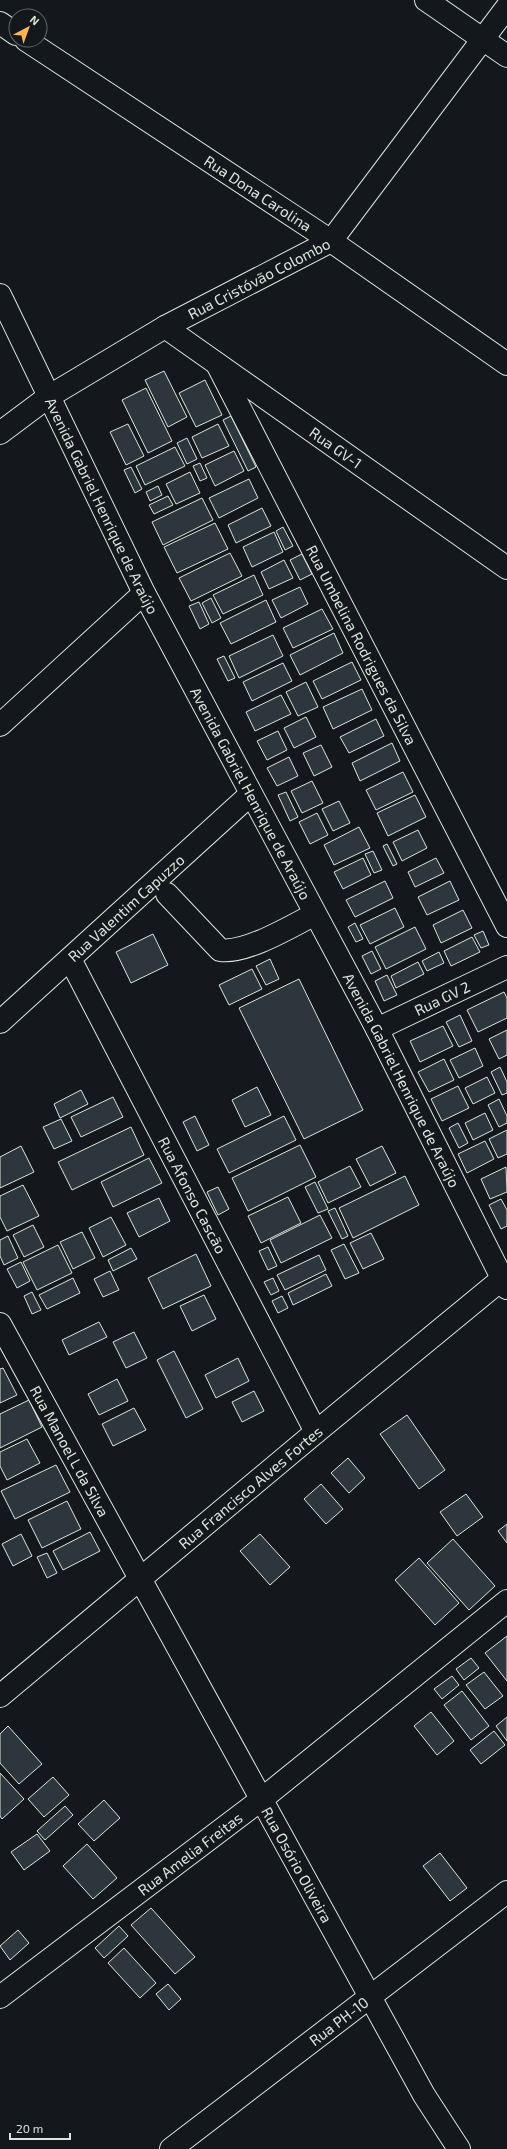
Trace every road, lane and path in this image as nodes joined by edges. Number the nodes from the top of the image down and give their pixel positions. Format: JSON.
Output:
{"nodes":[{"id":1,"x":426,"y":0,"type":"edge"},
{"id":2,"x":507,"y":7,"type":"edge"},
{"id":3,"x":483,"y":40,"type":"junction"},
{"id":4,"x":38,"y":48,"type":"edge"},
{"id":5,"x":507,"y":56,"type":"edge"},
{"id":6,"x":331,"y":241,"type":"junction"},
{"id":7,"x":0,"y":295,"type":"edge"},
{"id":8,"x":165,"y":327,"type":"junction"},
{"id":9,"x":217,"y":364,"type":"junction"},
{"id":10,"x":507,"y":364,"type":"edge"},
{"id":11,"x":48,"y":397,"type":"junction"},
{"id":12,"x":0,"y":433,"type":"edge"},
{"id":13,"x":507,"y":568,"type":"edge"},
{"id":14,"x":144,"y":594,"type":"junction"},
{"id":15,"x":0,"y":725,"type":"edge"},
{"id":16,"x":251,"y":794,"type":"junction"},
{"id":17,"x":167,"y":894,"type":"dead end"},
{"id":18,"x":315,"y":914,"type":"junction"},
{"id":19,"x":507,"y":926,"type":"edge"},
{"id":20,"x":70,"y":959,"type":"junction"},
{"id":21,"x":507,"y":967,"type":"edge"},
{"id":22,"x":0,"y":1022,"type":"edge"},
{"id":23,"x":377,"y":1029,"type":"junction"},
{"id":24,"x":505,"y":1283,"type":"edge"},
{"id":25,"x":0,"y":1324,"type":"edge"},
{"id":26,"x":316,"y":1432,"type":"junction"},
{"id":27,"x":139,"y":1578,"type":"junction"},
{"id":28,"x":507,"y":1601,"type":"edge"},
{"id":29,"x":0,"y":1696,"type":"edge"},
{"id":30,"x":262,"y":1799,"type":"junction"},
{"id":31,"x":507,"y":1892,"type":"edge"},
{"id":32,"x":371,"y":1995,"type":"junction"},
{"id":33,"x":0,"y":1997,"type":"edge"},
{"id":34,"x":171,"y":2149,"type":"edge"},
{"id":35,"x":459,"y":2149,"type":"edge"}],
"edges":[{"from":1,"to":3,"type":"street"},
{"from":2,"to":3,"type":"street","name":"Rua Cristóvão Colombo"},
{"from":3,"to":5,"type":"street"},
{"from":3,"to":6,"type":"street","name":"Rua Cristóvão Colombo"},
{"from":4,"to":6,"type":"street","name":"Rua Dona Carolina"},
{"from":6,"to":8,"type":"street","name":"Rua Cristóvão Colombo"},
{"from":6,"to":10,"type":"street","name":"Rua Dona Carolina"},
{"from":7,"to":11,"type":"street","name":"Avenida Gabriel Henrique de Araújo"},
{"from":8,"to":9,"type":"street","name":"Rua GV-1"},
{"from":8,"to":11,"type":"street","name":"Rua Cristóvão Colombo"},
{"from":9,"to":13,"type":"street","name":"Rua GV-1"},
{"from":9,"to":19,"type":"street","name":"Rua Umbelina Rodrigues da Silva"},
{"from":11,"to":12,"type":"street","name":"Rua Cristóvão Colombo"},
{"from":11,"to":14,"type":"street","name":"Avenida Gabriel Henrique de Araújo"},
{"from":14,"to":15,"type":"street"},
{"from":14,"to":16,"type":"street","name":"Avenida Gabriel Henrique de Araújo"},
{"from":16,"to":18,"type":"street","name":"Avenida Gabriel Henrique de Araújo"},
{"from":16,"to":20,"type":"street","name":"Rua Valentim Capuzzo"},
{"from":17,"to":18,"type":"street"},
{"from":18,"to":23,"type":"street","name":"Avenida Gabriel Henrique de Araújo"},
{"from":20,"to":22,"type":"street","name":"Rua Valentim Capuzzo"},
{"from":20,"to":26,"type":"street","name":"Rua Afonso Cascão"},
{"from":21,"to":23,"type":"street","name":"Rua GV 2"},
{"from":23,"to":24,"type":"street","name":"Avenida Gabriel Henrique de Araújo"},
{"from":24,"to":26,"type":"street","name":"Rua Francisco Alves Fortes"},
{"from":25,"to":27,"type":"street","name":"Rua Manoel L da Silva"},
{"from":26,"to":27,"type":"street","name":"Rua Francisco Alves Fortes"},
{"from":27,"to":29,"type":"street","name":"Rua Francisco Alves Fortes"},
{"from":27,"to":30,"type":"street","name":"Rua Osório Oliveira"},
{"from":28,"to":30,"type":"street","name":"Rua Amelia Freitas"},
{"from":30,"to":32,"type":"street","name":"Rua Osório Oliveira"},
{"from":30,"to":33,"type":"street","name":"Rua Amelia Freitas"},
{"from":31,"to":32,"type":"street","name":"Rua PH-10"},
{"from":32,"to":34,"type":"street","name":"Rua PH-10"},
{"from":32,"to":35,"type":"street","name":"Rua Osório Oliveira"}]}
